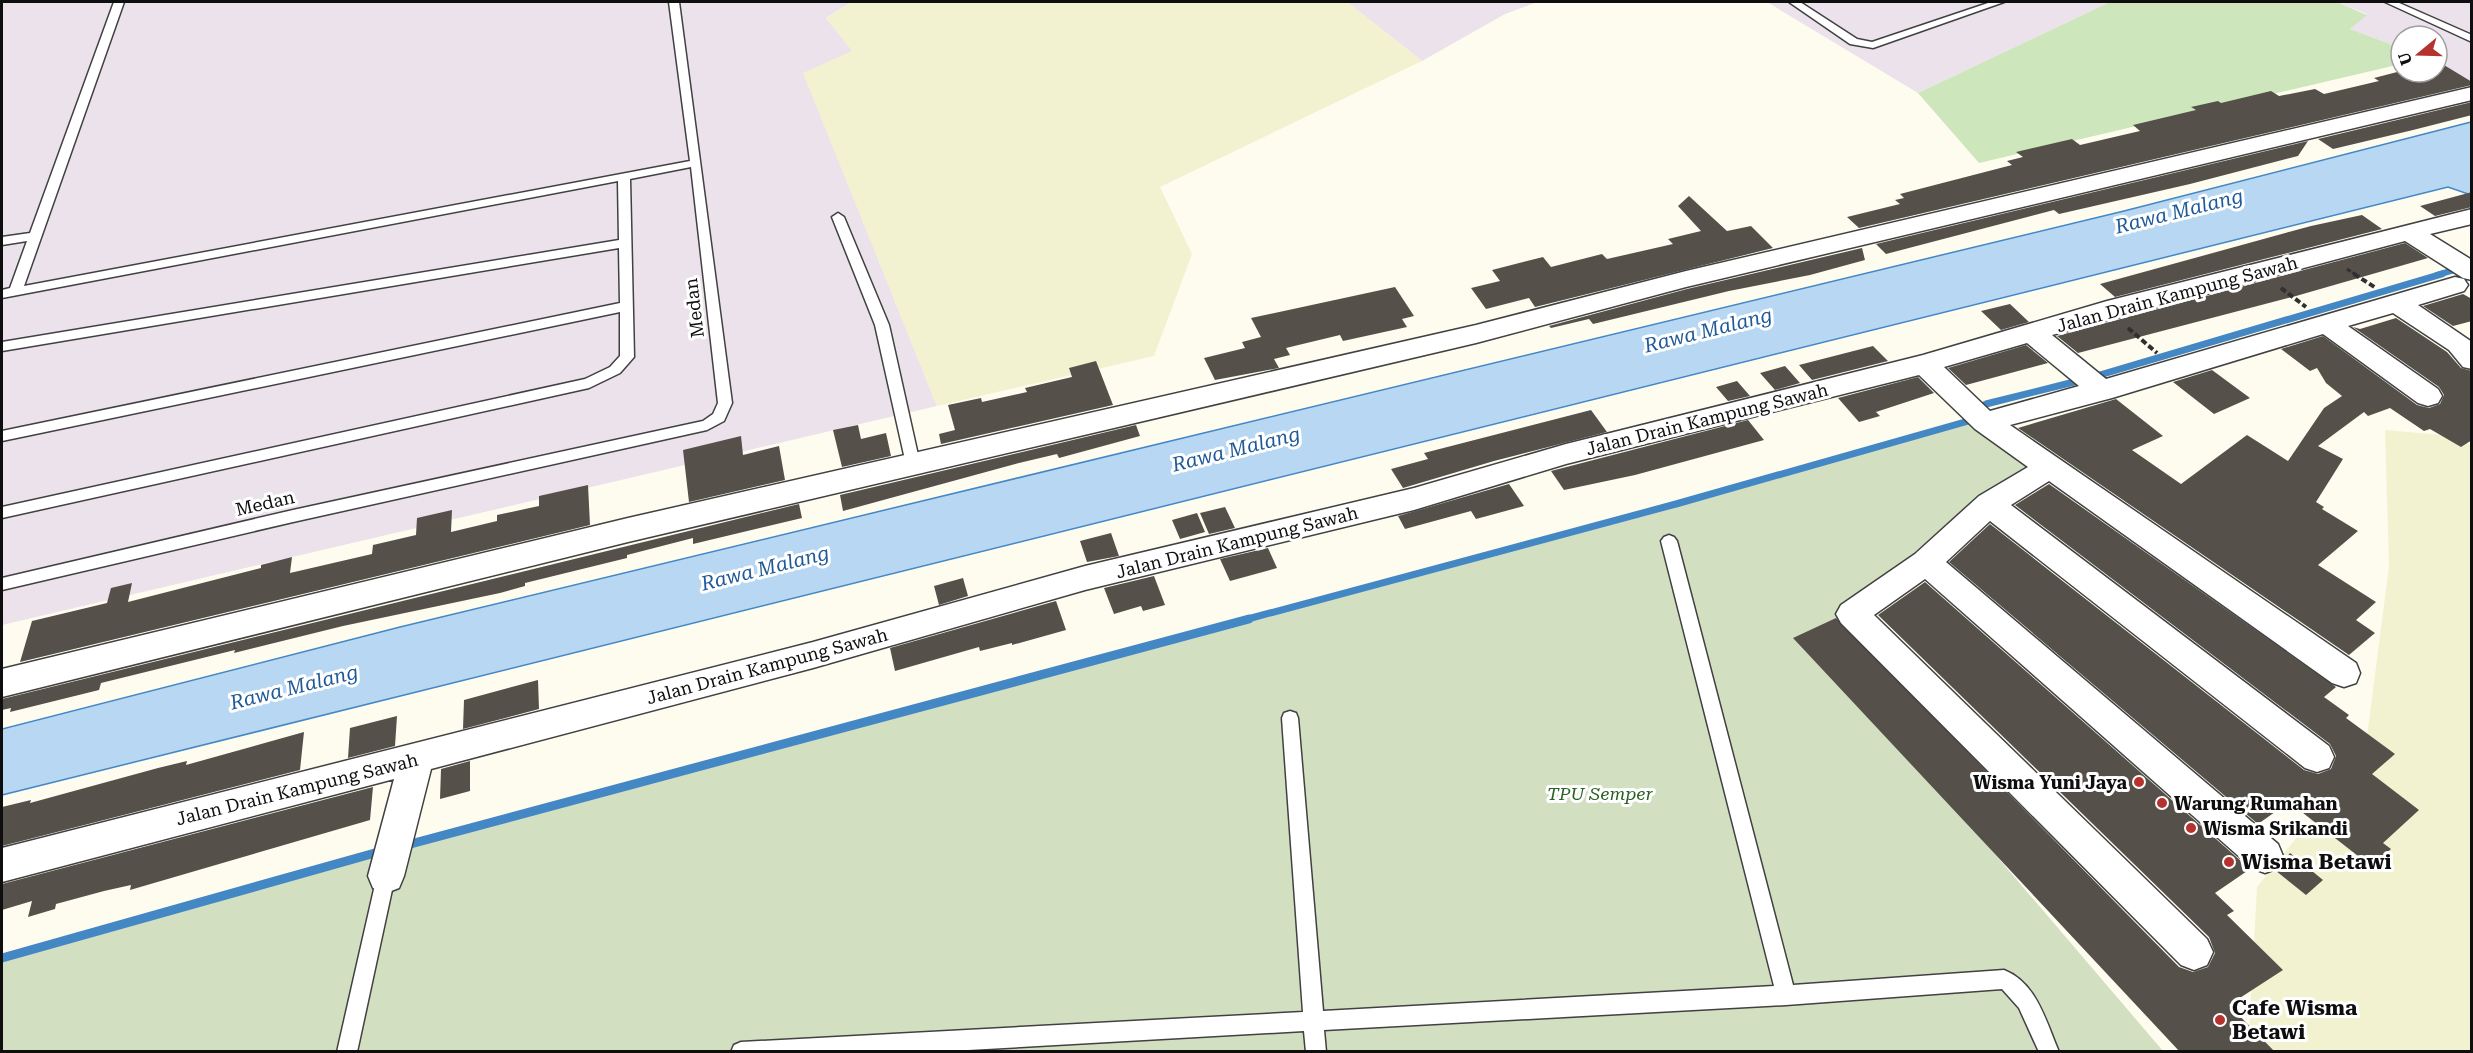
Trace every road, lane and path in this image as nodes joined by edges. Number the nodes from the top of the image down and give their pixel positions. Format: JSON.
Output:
{"nodes":[{"id":1,"x":119,"y":2,"type":"edge"},
{"id":2,"x":674,"y":2,"type":"edge"},
{"id":3,"x":1794,"y":2,"type":"edge"},
{"id":4,"x":1999,"y":2,"type":"edge"},
{"id":5,"x":2390,"y":2,"type":"edge"},
{"id":6,"x":2472,"y":39,"type":"edge"},
{"id":7,"x":2472,"y":93,"type":"edge"},
{"id":8,"x":696,"y":163,"type":"junction"},
{"id":9,"x":624,"y":176,"type":"junction"},
{"id":10,"x":2472,"y":216,"type":"edge"},
{"id":11,"x":838,"y":217,"type":"dead end"},
{"id":12,"x":35,"y":236,"type":"junction"},
{"id":13,"x":2,"y":241,"type":"edge"},
{"id":14,"x":2421,"y":241,"type":"junction"},
{"id":15,"x":626,"y":243,"type":"junction"},
{"id":16,"x":2463,"y":278,"type":"edge"},
{"id":17,"x":15,"y":292,"type":"junction"},
{"id":18,"x":2,"y":294,"type":"edge"},
{"id":19,"x":2397,"y":303,"type":"junction"},
{"id":20,"x":627,"y":306,"type":"junction"},
{"id":21,"x":2325,"y":323,"type":"junction"},
{"id":22,"x":2033,"y":333,"type":"junction"},
{"id":23,"x":2,"y":347,"type":"edge"},
{"id":24,"x":2472,"y":360,"type":"edge"},
{"id":25,"x":1924,"y":364,"type":"junction"},
{"id":26,"x":2101,"y":389,"type":"junction"},
{"id":27,"x":2428,"y":396,"type":"dead end"},
{"id":28,"x":1981,"y":418,"type":"junction"},
{"id":29,"x":2,"y":436,"type":"edge"},
{"id":30,"x":913,"y":464,"type":"junction"},
{"id":31,"x":2050,"y":467,"type":"junction"},
{"id":32,"x":1989,"y":504,"type":"junction"},
{"id":33,"x":2,"y":513,"type":"edge"},
{"id":34,"x":1669,"y":541,"type":"dead end"},
{"id":35,"x":1926,"y":562,"type":"junction"},
{"id":36,"x":2,"y":584,"type":"edge"},
{"id":37,"x":2344,"y":674,"type":"dead end"},
{"id":38,"x":2,"y":683,"type":"edge"},
{"id":39,"x":1290,"y":718,"type":"dead end"},
{"id":40,"x":2317,"y":757,"type":"dead end"},
{"id":41,"x":416,"y":759,"type":"junction"},
{"id":42,"x":2265,"y":856,"type":"dead end"},
{"id":43,"x":2,"y":865,"type":"edge"},
{"id":44,"x":386,"y":876,"type":"joint"},
{"id":45,"x":2194,"y":952,"type":"dead end"},
{"id":46,"x":1786,"y":995,"type":"junction"},
{"id":47,"x":1312,"y":1020,"type":"junction"},
{"id":48,"x":347,"y":1052,"type":"edge"},
{"id":49,"x":741,"y":1052,"type":"edge"},
{"id":50,"x":1316,"y":1052,"type":"edge"},
{"id":51,"x":2049,"y":1052,"type":"edge"}],
"edges":[{"from":1,"to":12,"type":"lane"},
{"from":2,"to":8,"type":"lane","name":"Medan"},
{"from":3,"to":4,"type":"lane"},
{"from":5,"to":6,"type":"lane"},
{"from":7,"to":30,"type":"street"},
{"from":8,"to":9,"type":"lane"},
{"from":8,"to":36,"type":"lane","name":"Medan"},
{"from":9,"to":15,"type":"lane"},
{"from":9,"to":17,"type":"lane"},
{"from":10,"to":14,"type":"street","name":"Jalan Drain Kampung Sawah"},
{"from":11,"to":30,"type":"lane"},
{"from":12,"to":13,"type":"lane"},
{"from":12,"to":17,"type":"lane"},
{"from":14,"to":16,"type":"street"},
{"from":14,"to":22,"type":"street","name":"Jalan Drain Kampung Sawah"},
{"from":15,"to":20,"type":"lane"},
{"from":15,"to":23,"type":"lane"},
{"from":16,"to":19,"type":"street"},
{"from":17,"to":18,"type":"lane"},
{"from":19,"to":21,"type":"street"},
{"from":19,"to":24,"type":"street"},
{"from":20,"to":29,"type":"lane"},
{"from":20,"to":33,"type":"lane"},
{"from":21,"to":26,"type":"street"},
{"from":21,"to":27,"type":"street"},
{"from":22,"to":25,"type":"street","name":"Jalan Drain Kampung Sawah"},
{"from":22,"to":26,"type":"street"},
{"from":25,"to":28,"type":"street"},
{"from":25,"to":41,"type":"street","name":"Jalan Drain Kampung Sawah"},
{"from":26,"to":28,"type":"street"},
{"from":28,"to":31,"type":"street"},
{"from":30,"to":38,"type":"street"},
{"from":31,"to":32,"type":"street"},
{"from":31,"to":37,"type":"street"},
{"from":32,"to":35,"type":"street"},
{"from":32,"to":40,"type":"street"},
{"from":34,"to":46,"type":"lane"},
{"from":35,"to":42,"type":"street"},
{"from":35,"to":45,"type":"street"},
{"from":39,"to":47,"type":"lane"},
{"from":41,"to":43,"type":"street","name":"Jalan Drain Kampung Sawah"},
{"from":41,"to":44,"type":"street"},
{"from":44,"to":48,"type":"lane"},
{"from":46,"to":47,"type":"lane"},
{"from":46,"to":51,"type":"lane"},
{"from":47,"to":49,"type":"lane"},
{"from":47,"to":50,"type":"lane"}]}
